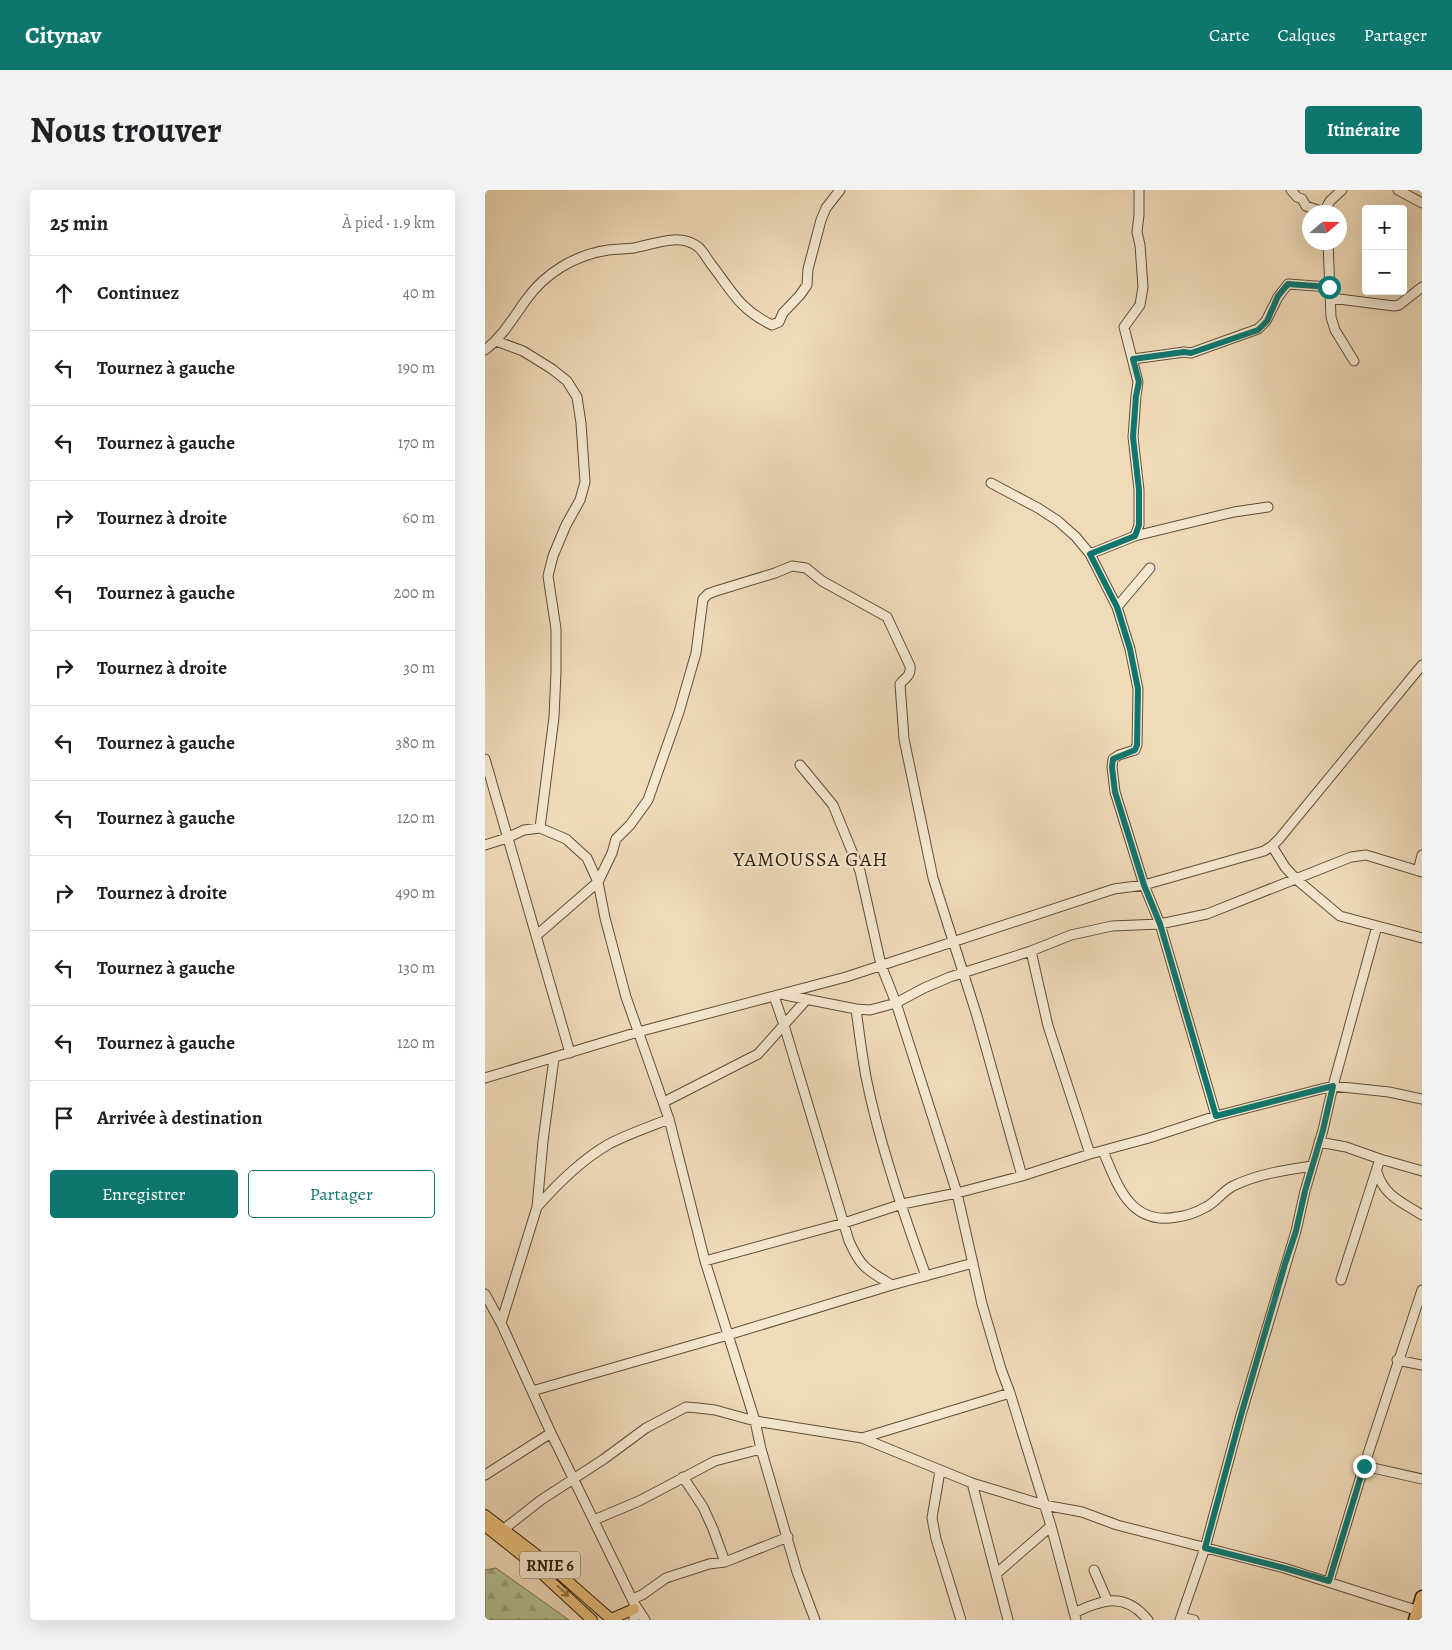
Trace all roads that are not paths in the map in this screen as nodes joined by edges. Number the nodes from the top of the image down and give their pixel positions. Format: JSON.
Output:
{"nodes":[{"id":1,"x":841,"y":190,"type":"edge"},
{"id":2,"x":1139,"y":190,"type":"edge"},
{"id":3,"x":1291,"y":190,"type":"edge"},
{"id":4,"x":1342,"y":190,"type":"edge"},
{"id":5,"x":1399,"y":190,"type":"edge"},
{"id":6,"x":1422,"y":203,"type":"edge"},
{"id":7,"x":1305,"y":205,"type":"edge"},
{"id":8,"x":1327,"y":205,"type":"edge"},
{"id":9,"x":1328,"y":250,"type":"edge"},
{"id":10,"x":1329,"y":287,"type":"junction"},
{"id":11,"x":1422,"y":288,"type":"edge"},
{"id":12,"x":1331,"y":298,"type":"junction"},
{"id":13,"x":496,"y":340,"type":"junction"},
{"id":14,"x":485,"y":350,"type":"edge"},
{"id":15,"x":1133,"y":359,"type":"junction"},
{"id":16,"x":1354,"y":361,"type":"dead end"},
{"id":17,"x":991,"y":483,"type":"dead end"},
{"id":18,"x":1268,"y":506,"type":"dead end"},
{"id":19,"x":1135,"y":536,"type":"junction"},
{"id":20,"x":1090,"y":554,"type":"junction"},
{"id":21,"x":1150,"y":568,"type":"dead end"},
{"id":22,"x":1117,"y":607,"type":"junction"},
{"id":23,"x":1422,"y":665,"type":"edge"},
{"id":24,"x":485,"y":759,"type":"edge"},
{"id":25,"x":800,"y":765,"type":"dead end"},
{"id":26,"x":487,"y":771,"type":"edge"},
{"id":27,"x":540,"y":828,"type":"junction"},
{"id":28,"x":507,"y":838,"type":"junction"},
{"id":29,"x":485,"y":845,"type":"edge"},
{"id":30,"x":1272,"y":846,"type":"junction"},
{"id":31,"x":1422,"y":855,"type":"edge"},
{"id":32,"x":1420,"y":871,"type":"edge"},
{"id":33,"x":1296,"y":879,"type":"junction"},
{"id":34,"x":598,"y":882,"type":"junction"},
{"id":35,"x":1144,"y":885,"type":"junction"},
{"id":36,"x":1160,"y":924,"type":"junction"},
{"id":37,"x":1377,"y":926,"type":"junction"},
{"id":38,"x":537,"y":935,"type":"junction"},
{"id":39,"x":1422,"y":938,"type":"edge"},
{"id":40,"x":953,"y":941,"type":"junction"},
{"id":41,"x":1031,"y":950,"type":"junction"},
{"id":42,"x":881,"y":965,"type":"junction"},
{"id":43,"x":963,"y":972,"type":"junction"},
{"id":44,"x":778,"y":995,"type":"junction"},
{"id":45,"x":807,"y":999,"type":"junction"},
{"id":46,"x":896,"y":1003,"type":"junction"},
{"id":47,"x":856,"y":1009,"type":"junction"},
{"id":48,"x":784,"y":1025,"type":"junction"},
{"id":49,"x":638,"y":1032,"type":"junction"},
{"id":50,"x":570,"y":1053,"type":"junction"},
{"id":51,"x":554,"y":1058,"type":"junction"},
{"id":52,"x":485,"y":1078,"type":"edge"},
{"id":53,"x":1333,"y":1086,"type":"junction"},
{"id":54,"x":1422,"y":1099,"type":"edge"},
{"id":55,"x":664,"y":1102,"type":"junction"},
{"id":56,"x":1216,"y":1116,"type":"junction"},
{"id":57,"x":669,"y":1118,"type":"junction"},
{"id":58,"x":1319,"y":1142,"type":"junction"},
{"id":59,"x":1103,"y":1151,"type":"junction"},
{"id":60,"x":1090,"y":1154,"type":"junction"},
{"id":61,"x":1381,"y":1159,"type":"junction"},
{"id":62,"x":1311,"y":1166,"type":"junction"},
{"id":63,"x":1422,"y":1170,"type":"edge"},
{"id":64,"x":1377,"y":1172,"type":"junction"},
{"id":65,"x":1022,"y":1176,"type":"junction"},
{"id":66,"x":957,"y":1193,"type":"junction"},
{"id":67,"x":902,"y":1204,"type":"junction"},
{"id":68,"x":537,"y":1207,"type":"junction"},
{"id":69,"x":1422,"y":1215,"type":"edge"},
{"id":70,"x":844,"y":1223,"type":"junction"},
{"id":71,"x":705,"y":1262,"type":"junction"},
{"id":72,"x":973,"y":1264,"type":"junction"},
{"id":73,"x":926,"y":1276,"type":"junction"},
{"id":74,"x":1341,"y":1280,"type":"dead end"},
{"id":75,"x":892,"y":1285,"type":"junction"},
{"id":76,"x":1422,"y":1290,"type":"edge"},
{"id":77,"x":485,"y":1294,"type":"edge"},
{"id":78,"x":501,"y":1323,"type":"junction"},
{"id":79,"x":728,"y":1335,"type":"junction"},
{"id":80,"x":1397,"y":1360,"type":"junction"},
{"id":81,"x":1422,"y":1365,"type":"edge"},
{"id":82,"x":532,"y":1391,"type":"junction"},
{"id":83,"x":1010,"y":1393,"type":"junction"},
{"id":84,"x":755,"y":1421,"type":"junction"},
{"id":85,"x":551,"y":1433,"type":"junction"},
{"id":86,"x":861,"y":1438,"type":"junction"},
{"id":87,"x":761,"y":1449,"type":"junction"},
{"id":88,"x":1364,"y":1466,"type":"junction"},
{"id":89,"x":941,"y":1471,"type":"junction"},
{"id":90,"x":485,"y":1475,"type":"edge"},
{"id":91,"x":683,"y":1477,"type":"junction"},
{"id":92,"x":573,"y":1479,"type":"junction"},
{"id":93,"x":1422,"y":1479,"type":"edge"},
{"id":94,"x":972,"y":1483,"type":"junction"},
{"id":95,"x":1044,"y":1505,"type":"junction"},
{"id":96,"x":485,"y":1515,"type":"edge"},
{"id":97,"x":594,"y":1520,"type":"junction"},
{"id":98,"x":485,"y":1526,"type":"edge"},
{"id":99,"x":1051,"y":1526,"type":"junction"},
{"id":100,"x":504,"y":1529,"type":"junction"},
{"id":101,"x":788,"y":1537,"type":"junction"},
{"id":102,"x":1205,"y":1548,"type":"junction"},
{"id":103,"x":725,"y":1562,"type":"junction"},
{"id":104,"x":1094,"y":1570,"type":"dead end"},
{"id":105,"x":996,"y":1574,"type":"junction"},
{"id":106,"x":1329,"y":1581,"type":"junction"},
{"id":107,"x":1422,"y":1597,"type":"edge"},
{"id":108,"x":1107,"y":1600,"type":"junction"},
{"id":109,"x":634,"y":1608,"type":"edge"},
{"id":110,"x":1418,"y":1614,"type":"edge"},
{"id":111,"x":1075,"y":1616,"type":"edge"},
{"id":112,"x":1180,"y":1618,"type":"edge"},
{"id":113,"x":592,"y":1620,"type":"edge"},
{"id":114,"x":611,"y":1620,"type":"edge"},
{"id":115,"x":645,"y":1620,"type":"edge"},
{"id":116,"x":815,"y":1620,"type":"edge"},
{"id":117,"x":961,"y":1620,"type":"edge"},
{"id":118,"x":1008,"y":1620,"type":"edge"},
{"id":119,"x":1148,"y":1620,"type":"edge"},
{"id":120,"x":1194,"y":1620,"type":"edge"}],
"edges":[{"from":1,"to":13,"type":"street"},
{"from":2,"to":15,"type":"street"},
{"from":3,"to":7,"type":"street"},
{"from":4,"to":8,"type":"street"},
{"from":5,"to":6,"type":"street"},
{"from":9,"to":10,"type":"street"},
{"from":10,"to":12,"type":"street"},
{"from":10,"to":15,"type":"street"},
{"from":11,"to":12,"type":"street"},
{"from":12,"to":16,"type":"street"},
{"from":13,"to":14,"type":"street"},
{"from":13,"to":27,"type":"street"},
{"from":15,"to":19,"type":"street"},
{"from":17,"to":20,"type":"street"},
{"from":18,"to":19,"type":"street"},
{"from":19,"to":20,"type":"street"},
{"from":20,"to":22,"type":"street"},
{"from":21,"to":22,"type":"street"},
{"from":22,"to":35,"type":"street"},
{"from":23,"to":30,"type":"street"},
{"from":24,"to":26,"type":"street"},
{"from":25,"to":42,"type":"street"},
{"from":26,"to":28,"type":"street"},
{"from":27,"to":28,"type":"street"},
{"from":27,"to":34,"type":"street"},
{"from":28,"to":29,"type":"street"},
{"from":28,"to":38,"type":"street"},
{"from":30,"to":33,"type":"street"},
{"from":30,"to":35,"type":"street"},
{"from":31,"to":32,"type":"street"},
{"from":32,"to":33,"type":"street"},
{"from":33,"to":36,"type":"street"},
{"from":33,"to":37,"type":"street"},
{"from":34,"to":38,"type":"street"},
{"from":34,"to":40,"type":"street"},
{"from":34,"to":49,"type":"street"},
{"from":35,"to":36,"type":"street"},
{"from":35,"to":40,"type":"street"},
{"from":36,"to":41,"type":"street"},
{"from":36,"to":56,"type":"street"},
{"from":37,"to":39,"type":"street"},
{"from":37,"to":53,"type":"street"},
{"from":38,"to":50,"type":"street"},
{"from":40,"to":42,"type":"street"},
{"from":40,"to":43,"type":"street"},
{"from":41,"to":43,"type":"street"},
{"from":41,"to":60,"type":"street"},
{"from":42,"to":44,"type":"street"},
{"from":42,"to":46,"type":"street"},
{"from":43,"to":46,"type":"street"},
{"from":43,"to":65,"type":"street"},
{"from":44,"to":45,"type":"street"},
{"from":44,"to":48,"type":"street"},
{"from":44,"to":49,"type":"street"},
{"from":45,"to":47,"type":"street"},
{"from":45,"to":48,"type":"street"},
{"from":46,"to":47,"type":"street"},
{"from":46,"to":66,"type":"street"},
{"from":47,"to":67,"type":"street"},
{"from":48,"to":55,"type":"street"},
{"from":48,"to":70,"type":"street"},
{"from":49,"to":50,"type":"street"},
{"from":49,"to":55,"type":"street"},
{"from":50,"to":51,"type":"street"},
{"from":51,"to":52,"type":"street"},
{"from":51,"to":68,"type":"street"},
{"from":53,"to":54,"type":"street"},
{"from":53,"to":56,"type":"street"},
{"from":53,"to":58,"type":"street"},
{"from":55,"to":57,"type":"street"},
{"from":56,"to":59,"type":"street"},
{"from":57,"to":68,"type":"street"},
{"from":57,"to":71,"type":"street"},
{"from":58,"to":61,"type":"street"},
{"from":58,"to":62,"type":"street"},
{"from":59,"to":60,"type":"street"},
{"from":59,"to":62,"type":"street"},
{"from":60,"to":65,"type":"street"},
{"from":61,"to":63,"type":"street"},
{"from":61,"to":64,"type":"street"},
{"from":62,"to":102,"type":"street"},
{"from":64,"to":69,"type":"street"},
{"from":64,"to":74,"type":"street"},
{"from":65,"to":66,"type":"street"},
{"from":66,"to":67,"type":"street"},
{"from":66,"to":72,"type":"street"},
{"from":67,"to":70,"type":"street"},
{"from":67,"to":73,"type":"street"},
{"from":68,"to":78,"type":"street"},
{"from":70,"to":71,"type":"street"},
{"from":70,"to":75,"type":"street"},
{"from":71,"to":79,"type":"street"},
{"from":72,"to":73,"type":"street"},
{"from":72,"to":83,"type":"street"},
{"from":73,"to":75,"type":"street"},
{"from":75,"to":79,"type":"street"},
{"from":76,"to":80,"type":"street"},
{"from":77,"to":78,"type":"street"},
{"from":78,"to":82,"type":"street"},
{"from":79,"to":82,"type":"street"},
{"from":79,"to":84,"type":"street"},
{"from":80,"to":81,"type":"street"},
{"from":80,"to":88,"type":"street"},
{"from":82,"to":85,"type":"street"},
{"from":83,"to":86,"type":"street"},
{"from":83,"to":95,"type":"street"},
{"from":84,"to":86,"type":"street"},
{"from":84,"to":87,"type":"street"},
{"from":84,"to":92,"type":"street"},
{"from":85,"to":90,"type":"street"},
{"from":85,"to":92,"type":"street"},
{"from":86,"to":89,"type":"street"},
{"from":87,"to":91,"type":"street"},
{"from":87,"to":101,"type":"street"},
{"from":88,"to":93,"type":"street"},
{"from":88,"to":106,"type":"street"},
{"from":89,"to":94,"type":"street"},
{"from":89,"to":117,"type":"street"},
{"from":91,"to":97,"type":"street"},
{"from":91,"to":103,"type":"street"},
{"from":92,"to":97,"type":"street"},
{"from":92,"to":100,"type":"street"},
{"from":94,"to":95,"type":"street"},
{"from":94,"to":105,"type":"street"},
{"from":95,"to":99,"type":"street"},
{"from":95,"to":102,"type":"street"},
{"from":96,"to":100,"type":"main road","number":"RNIE 6"},
{"from":97,"to":109,"type":"street"},
{"from":98,"to":113,"type":"main road","number":"RNIE 6","one_way":true},
{"from":99,"to":105,"type":"street"},
{"from":99,"to":111,"type":"street"},
{"from":100,"to":114,"type":"main road","number":"RNIE 6"},
{"from":101,"to":103,"type":"street"},
{"from":101,"to":116,"type":"street"},
{"from":102,"to":106,"type":"street"},
{"from":102,"to":112,"type":"street"},
{"from":103,"to":109,"type":"street"},
{"from":104,"to":108,"type":"street"},
{"from":105,"to":118,"type":"street"},
{"from":106,"to":110,"type":"street"},
{"from":107,"to":110,"type":"highway"},
{"from":108,"to":111,"type":"street"},
{"from":108,"to":119,"type":"street"},
{"from":109,"to":114,"type":"main road"},
{"from":109,"to":115,"type":"street"},
{"from":112,"to":120,"type":"street"}]}
